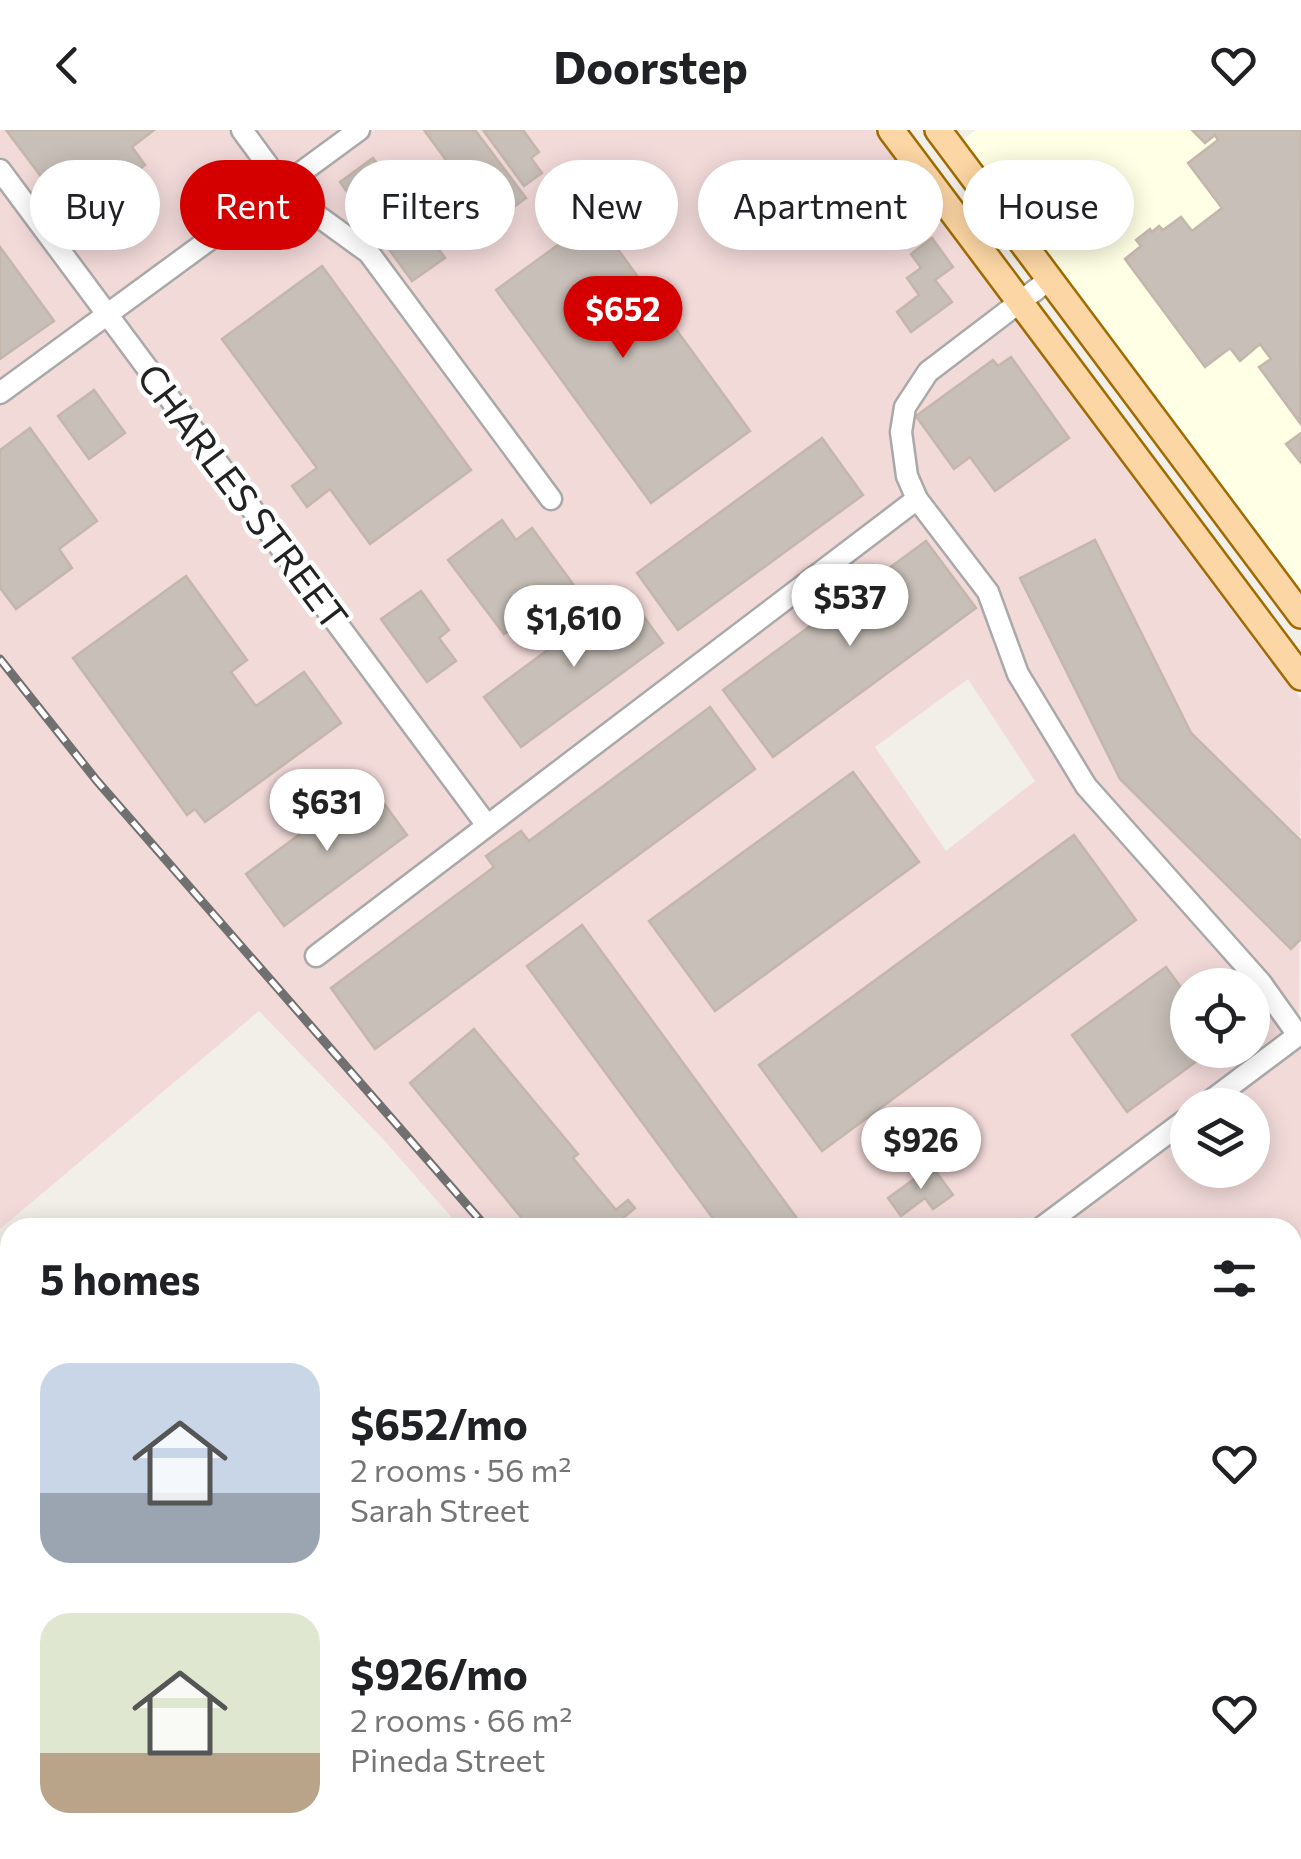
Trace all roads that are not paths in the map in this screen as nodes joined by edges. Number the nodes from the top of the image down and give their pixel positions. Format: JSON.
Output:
{"nodes":[{"id":1,"x":242,"y":130,"type":"edge"},
{"id":2,"x":359,"y":130,"type":"edge"},
{"id":3,"x":891,"y":130,"type":"edge"},
{"id":4,"x":938,"y":130,"type":"edge"},
{"id":5,"x":264,"y":160,"type":"edge"},
{"id":6,"x":319,"y":160,"type":"edge"},
{"id":7,"x":0,"y":170,"type":"edge"},
{"id":8,"x":325,"y":222,"type":"edge"},
{"id":9,"x":196,"y":250,"type":"edge"},
{"id":10,"x":1050,"y":280,"type":"junction"},
{"id":11,"x":1019,"y":303,"type":"junction"},
{"id":12,"x":109,"y":314,"type":"junction"},
{"id":13,"x":0,"y":393,"type":"edge"},
{"id":14,"x":552,"y":498,"type":"dead end"},
{"id":15,"x":918,"y":499,"type":"junction"},
{"id":16,"x":1301,"y":615,"type":"edge"},
{"id":17,"x":1301,"y":677,"type":"edge"},
{"id":18,"x":486,"y":824,"type":"junction"},
{"id":19,"x":316,"y":956,"type":"dead end"},
{"id":20,"x":1299,"y":1034,"type":"edge"},
{"id":21,"x":1228,"y":1088,"type":"edge"},
{"id":22,"x":1170,"y":1131,"type":"edge"},
{"id":23,"x":1054,"y":1218,"type":"edge"}],
"edges":[{"from":1,"to":5,"type":"street"},
{"from":2,"to":6,"type":"street"},
{"from":3,"to":11,"type":"main road"},
{"from":4,"to":10,"type":"main road"},
{"from":7,"to":12,"type":"street","name":"CHARLES STREET"},
{"from":8,"to":14,"type":"street"},
{"from":9,"to":12,"type":"street"},
{"from":10,"to":11,"type":"street"},
{"from":10,"to":16,"type":"main road"},
{"from":11,"to":15,"type":"street"},
{"from":11,"to":17,"type":"main road"},
{"from":12,"to":13,"type":"street"},
{"from":12,"to":18,"type":"street","name":"CHARLES STREET"},
{"from":15,"to":18,"type":"street"},
{"from":15,"to":20,"type":"street"},
{"from":18,"to":19,"type":"street"},
{"from":20,"to":21,"type":"street"},
{"from":22,"to":23,"type":"street"}]}
